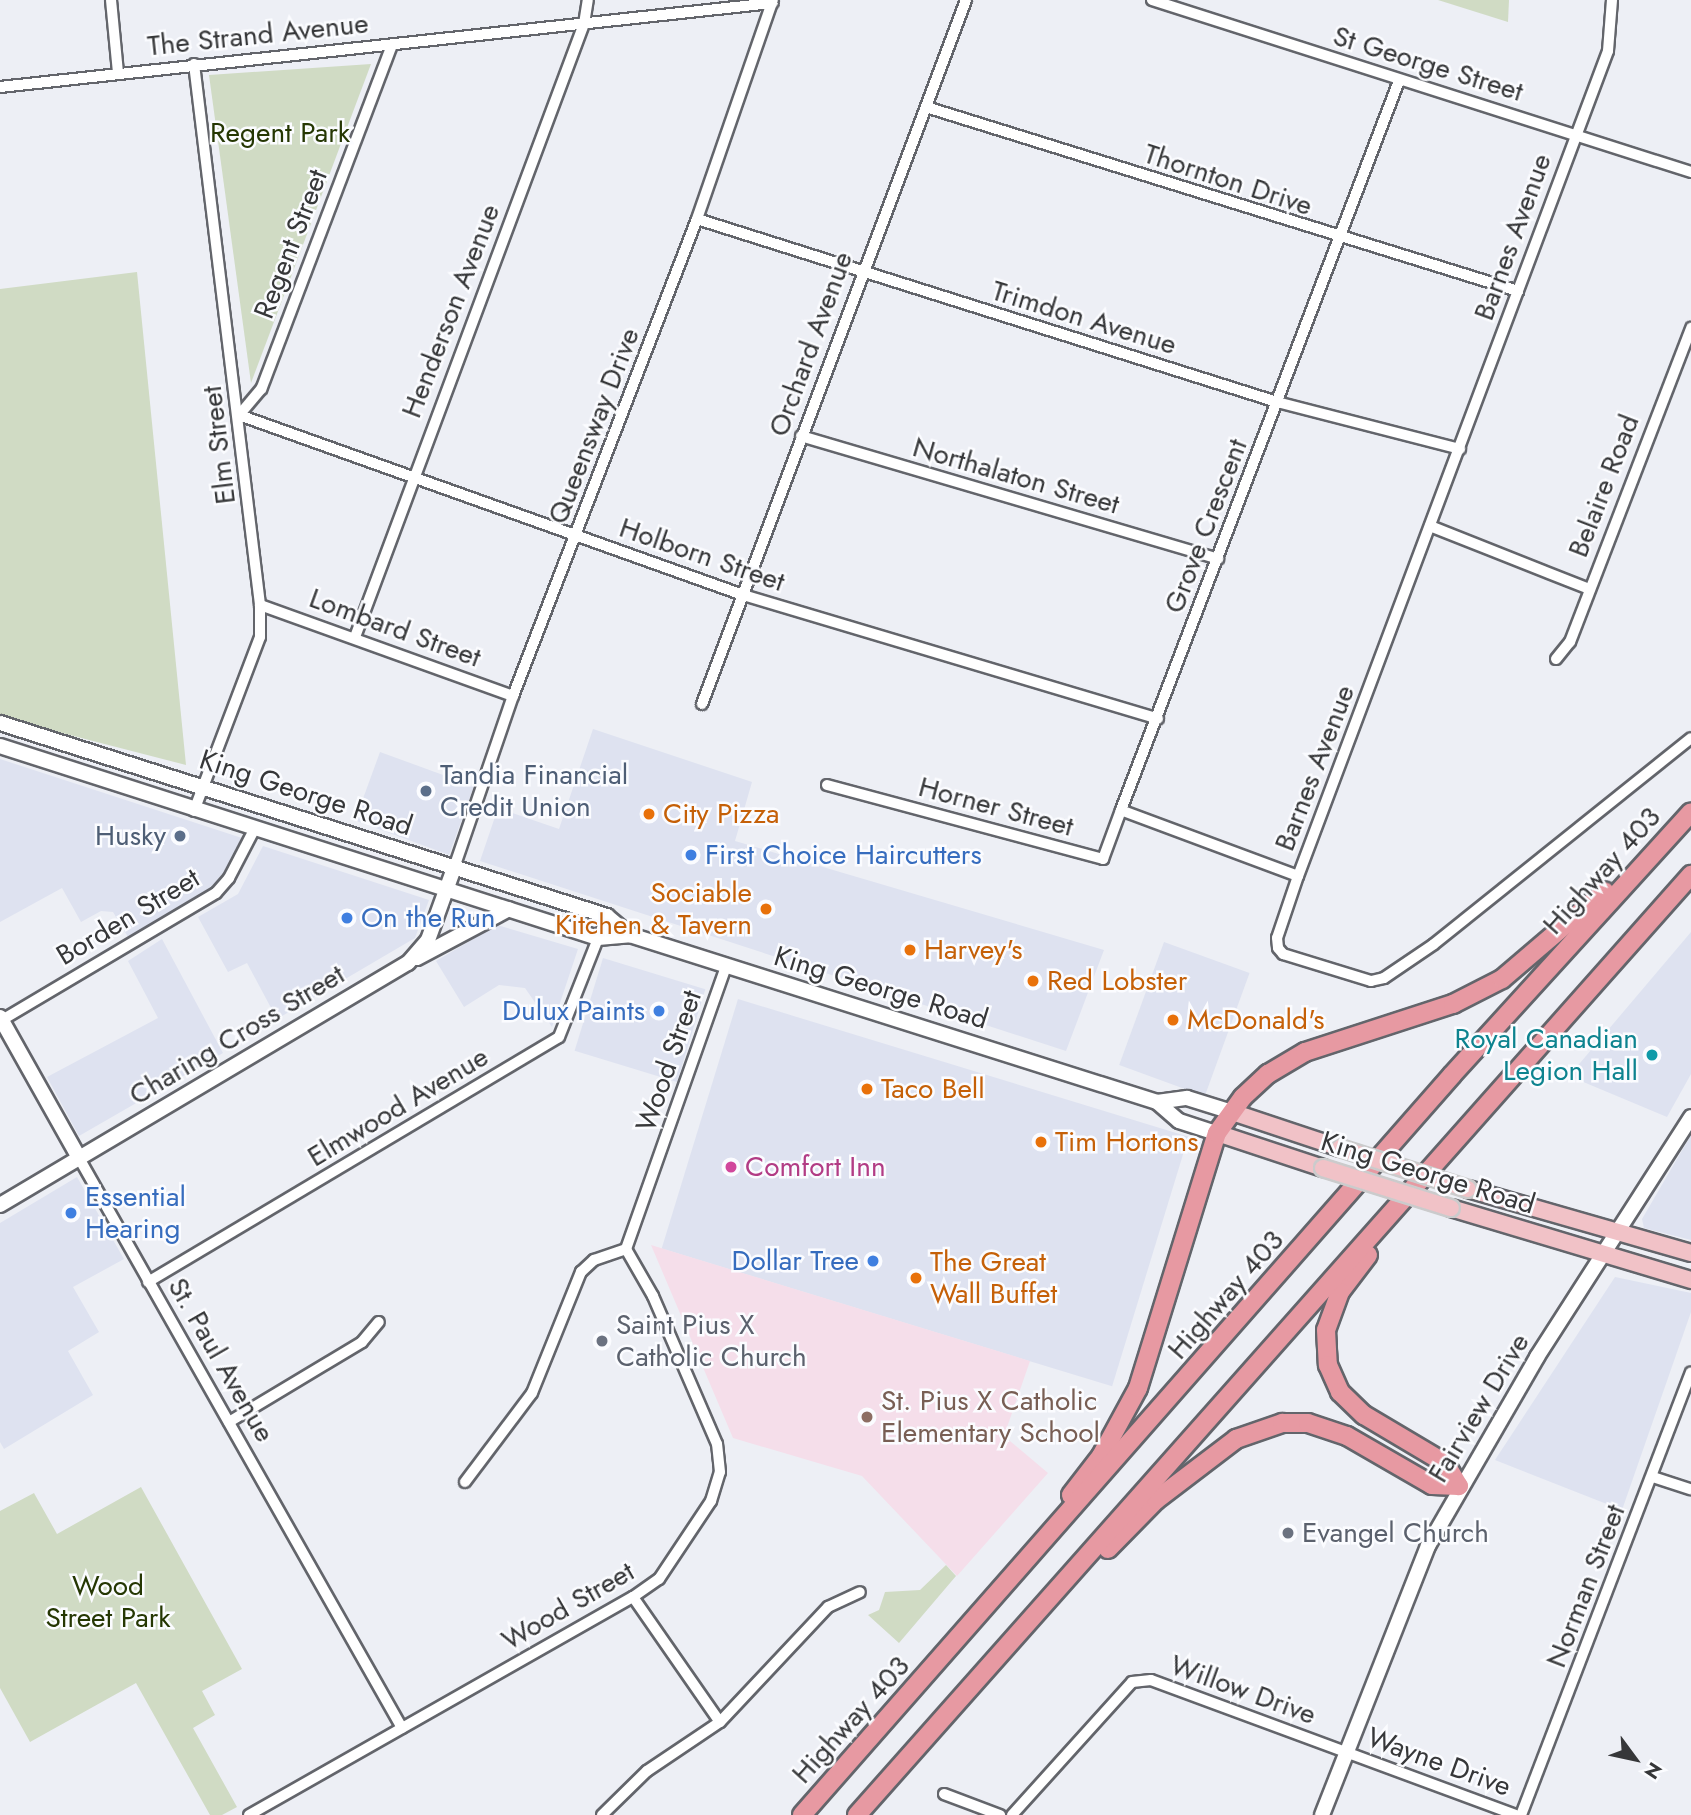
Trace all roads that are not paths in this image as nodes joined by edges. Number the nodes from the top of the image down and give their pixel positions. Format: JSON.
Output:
{"nodes":[{"id":1,"x":111,"y":0,"type":"edge"},
{"id":2,"x":588,"y":0,"type":"edge"},
{"id":3,"x":966,"y":0,"type":"edge"},
{"id":4,"x":1152,"y":0,"type":"edge"},
{"id":5,"x":1612,"y":0,"type":"edge"},
{"id":6,"x":772,"y":2,"type":"edge"},
{"id":7,"x":584,"y":24,"type":"junction"},
{"id":8,"x":392,"y":45,"type":"junction"},
{"id":9,"x":194,"y":64,"type":"junction"},
{"id":10,"x":118,"y":73,"type":"junction"},
{"id":11,"x":1399,"y":81,"type":"junction"},
{"id":12,"x":0,"y":87,"type":"edge"},
{"id":13,"x":926,"y":107,"type":"junction"},
{"id":14,"x":1576,"y":133,"type":"junction"},
{"id":15,"x":1691,"y":172,"type":"edge"},
{"id":16,"x":697,"y":219,"type":"junction"},
{"id":17,"x":1339,"y":239,"type":"junction"},
{"id":18,"x":862,"y":272,"type":"junction"},
{"id":19,"x":1518,"y":291,"type":"junction"},
{"id":20,"x":1691,"y":328,"type":"edge"},
{"id":21,"x":1277,"y":402,"type":"junction"},
{"id":22,"x":239,"y":415,"type":"junction"},
{"id":23,"x":801,"y":436,"type":"junction"},
{"id":24,"x":1461,"y":449,"type":"junction"},
{"id":25,"x":412,"y":478,"type":"junction"},
{"id":26,"x":1430,"y":526,"type":"junction"},
{"id":27,"x":576,"y":536,"type":"junction"},
{"id":28,"x":1219,"y":559,"type":"junction"},
{"id":29,"x":1588,"y":589,"type":"junction"},
{"id":30,"x":743,"y":595,"type":"junction"},
{"id":31,"x":261,"y":605,"type":"junction"},
{"id":32,"x":355,"y":637,"type":"junction"},
{"id":33,"x":1556,"y":659,"type":"dead end"},
{"id":34,"x":513,"y":696,"type":"junction"},
{"id":35,"x":702,"y":704,"type":"dead end"},
{"id":36,"x":1158,"y":719,"type":"junction"},
{"id":37,"x":0,"y":723,"type":"edge"},
{"id":38,"x":1691,"y":738,"type":"edge"},
{"id":39,"x":0,"y":746,"type":"edge"},
{"id":40,"x":827,"y":785,"type":"dead end"},
{"id":41,"x":204,"y":788,"type":"junction"},
{"id":42,"x":1121,"y":810,"type":"junction"},
{"id":43,"x":194,"y":811,"type":"junction"},
{"id":44,"x":1691,"y":812,"type":"edge"},
{"id":45,"x":254,"y":830,"type":"junction"},
{"id":46,"x":1656,"y":851,"type":"junction"},
{"id":47,"x":454,"y":868,"type":"junction"},
{"id":48,"x":1691,"y":875,"type":"edge"},
{"id":49,"x":1298,"y":876,"type":"junction"},
{"id":50,"x":446,"y":889,"type":"junction"},
{"id":51,"x":509,"y":909,"type":"junction"},
{"id":52,"x":607,"y":916,"type":"junction"},
{"id":53,"x":630,"y":935,"type":"junction"},
{"id":54,"x":598,"y":939,"type":"junction"},
{"id":55,"x":408,"y":963,"type":"junction"},
{"id":56,"x":726,"y":967,"type":"junction"},
{"id":57,"x":1,"y":1018,"type":"edge"},
{"id":58,"x":1157,"y":1102,"type":"junction"},
{"id":59,"x":1232,"y":1112,"type":"junction"},
{"id":60,"x":1691,"y":1117,"type":"edge"},
{"id":61,"x":1217,"y":1133,"type":"junction"},
{"id":62,"x":79,"y":1158,"type":"junction"},
{"id":63,"x":1402,"y":1201,"type":"junction"},
{"id":64,"x":0,"y":1205,"type":"edge"},
{"id":65,"x":1619,"y":1231,"type":"junction"},
{"id":66,"x":626,"y":1249,"type":"junction"},
{"id":67,"x":1691,"y":1253,"type":"edge"},
{"id":68,"x":1604,"y":1254,"type":"junction"},
{"id":69,"x":1691,"y":1280,"type":"edge"},
{"id":70,"x":148,"y":1282,"type":"junction"},
{"id":71,"x":379,"y":1322,"type":"dead end"},
{"id":72,"x":1691,"y":1373,"type":"edge"},
{"id":73,"x":229,"y":1422,"type":"junction"},
{"id":74,"x":1653,"y":1478,"type":"junction"},
{"id":75,"x":465,"y":1482,"type":"dead end"},
{"id":76,"x":1459,"y":1486,"type":"junction"},
{"id":77,"x":1691,"y":1489,"type":"edge"},
{"id":78,"x":1009,"y":1583,"type":"junction"},
{"id":79,"x":860,"y":1592,"type":"dead end"},
{"id":80,"x":633,"y":1597,"type":"junction"},
{"id":81,"x":1005,"y":1648,"type":"junction"},
{"id":82,"x":720,"y":1722,"type":"junction"},
{"id":83,"x":402,"y":1728,"type":"junction"},
{"id":84,"x":1346,"y":1752,"type":"junction"},
{"id":85,"x":944,"y":1794,"type":"dead end"},
{"id":86,"x":249,"y":1815,"type":"edge"},
{"id":87,"x":602,"y":1815,"type":"edge"},
{"id":88,"x":802,"y":1815,"type":"edge"},
{"id":89,"x":857,"y":1815,"type":"edge"},
{"id":90,"x":1000,"y":1815,"type":"edge"},
{"id":91,"x":1012,"y":1815,"type":"edge"},
{"id":92,"x":1322,"y":1815,"type":"edge"},
{"id":93,"x":1516,"y":1815,"type":"edge"},
{"id":94,"x":1521,"y":1815,"type":"edge"}],
"edges":[{"from":1,"to":10,"type":"street"},
{"from":2,"to":7,"type":"street","name":"Henderson Avenue"},
{"from":3,"to":13,"type":"street","name":"Orchard Avenue"},
{"from":4,"to":11,"type":"street","name":"St George Street"},
{"from":5,"to":14,"type":"street","name":"Barnes Avenue"},
{"from":6,"to":7,"type":"street","name":"The Strand Avenue"},
{"from":6,"to":16,"type":"street","name":"Queensway Drive"},
{"from":7,"to":8,"type":"street","name":"The Strand Avenue"},
{"from":7,"to":25,"type":"street","name":"Henderson Avenue"},
{"from":8,"to":9,"type":"street","name":"The Strand Avenue"},
{"from":8,"to":22,"type":"street","name":"Regent Street"},
{"from":9,"to":10,"type":"street","name":"The Strand Avenue"},
{"from":9,"to":22,"type":"street","name":"Elm Street"},
{"from":10,"to":12,"type":"street","name":"The Strand Avenue"},
{"from":11,"to":14,"type":"street","name":"St George Street"},
{"from":11,"to":17,"type":"street","name":"Grove Crescent"},
{"from":13,"to":17,"type":"street","name":"Thornton Drive"},
{"from":13,"to":18,"type":"street","name":"Orchard Avenue"},
{"from":14,"to":15,"type":"street","name":"St George Street"},
{"from":14,"to":19,"type":"street","name":"Barnes Avenue"},
{"from":16,"to":18,"type":"street","name":"Trimdon Avenue"},
{"from":16,"to":27,"type":"street","name":"Queensway Drive"},
{"from":17,"to":19,"type":"street","name":"Thornton Drive"},
{"from":17,"to":21,"type":"street","name":"Grove Crescent"},
{"from":18,"to":21,"type":"street","name":"Trimdon Avenue"},
{"from":18,"to":23,"type":"street","name":"Orchard Avenue"},
{"from":19,"to":24,"type":"street","name":"Barnes Avenue"},
{"from":20,"to":29,"type":"street","name":"Belaire Road"},
{"from":21,"to":24,"type":"street","name":"Trimdon Avenue"},
{"from":21,"to":28,"type":"street","name":"Grove Crescent"},
{"from":22,"to":25,"type":"street","name":"Holborn Street"},
{"from":22,"to":31,"type":"street","name":"Elm Street"},
{"from":23,"to":28,"type":"street","name":"Northalaton Street"},
{"from":23,"to":30,"type":"street","name":"Orchard Avenue"},
{"from":24,"to":26,"type":"street","name":"Barnes Avenue"},
{"from":25,"to":27,"type":"street","name":"Holborn Street"},
{"from":25,"to":32,"type":"street","name":"Henderson Avenue"},
{"from":26,"to":29,"type":"street"},
{"from":26,"to":49,"type":"street","name":"Barnes Avenue"},
{"from":27,"to":30,"type":"street","name":"Holborn Street"},
{"from":27,"to":34,"type":"street","name":"Queensway Drive"},
{"from":28,"to":36,"type":"street","name":"Grove Crescent"},
{"from":29,"to":33,"type":"street","name":"Belaire Road"},
{"from":30,"to":35,"type":"street","name":"Orchard Avenue"},
{"from":30,"to":36,"type":"street","name":"Holborn Street"},
{"from":31,"to":32,"type":"street","name":"Lombard Street"},
{"from":31,"to":41,"type":"street","name":"Elm Street"},
{"from":32,"to":34,"type":"street","name":"Lombard Street"},
{"from":34,"to":47,"type":"street","name":"Queensway Drive"},
{"from":36,"to":42,"type":"street","name":"Grove Crescent"},
{"from":37,"to":41,"type":"main road","name":"King George Road"},
{"from":38,"to":49,"type":"street","name":"Barnes Avenue"},
{"from":39,"to":43,"type":"main road","name":"King George Road"},
{"from":40,"to":42,"type":"street","name":"Horner Street"},
{"from":41,"to":43,"type":"street","name":"Elm Street"},
{"from":41,"to":47,"type":"main road","name":"King George Road"},
{"from":42,"to":49,"type":"street"},
{"from":43,"to":45,"type":"main road","name":"King George Road"},
{"from":44,"to":46,"type":"highway","name":"Highway 403"},
{"from":45,"to":50,"type":"main road","name":"King George Road"},
{"from":45,"to":57,"type":"street","name":"Borden Street"},
{"from":46,"to":59,"type":"highway"},
{"from":46,"to":78,"type":"highway","name":"Highway 403"},
{"from":47,"to":50,"type":"main road","name":"Charing Cross Street"},
{"from":47,"to":52,"type":"main road","name":"King George Road"},
{"from":48,"to":63,"type":"highway"},
{"from":50,"to":51,"type":"main road","name":"King George Road"},
{"from":50,"to":55,"type":"main road","name":"Charing Cross Street"},
{"from":51,"to":54,"type":"main road","name":"King George Road"},
{"from":51,"to":55,"type":"main road"},
{"from":52,"to":53,"type":"main road","name":"King George Road"},
{"from":52,"to":54,"type":"street","name":"Elmwood Avenue"},
{"from":53,"to":54,"type":"main road","name":"King George Road"},
{"from":53,"to":56,"type":"main road","name":"King George Road"},
{"from":54,"to":70,"type":"street","name":"Elmwood Avenue"},
{"from":55,"to":62,"type":"main road","name":"Charing Cross Street"},
{"from":56,"to":58,"type":"main road","name":"King George Road"},
{"from":56,"to":66,"type":"street","name":"Wood Street"},
{"from":57,"to":62,"type":"main road","name":"St. Paul Avenue"},
{"from":58,"to":59,"type":"main road","name":"King George Road"},
{"from":58,"to":61,"type":"main road","name":"King George Road"},
{"from":59,"to":61,"type":"highway"},
{"from":59,"to":65,"type":"main road","name":"King George Road","bridge":true},
{"from":60,"to":65,"type":"main road","name":"Fairview Drive"},
{"from":61,"to":68,"type":"main road","name":"King George Road","bridge":true},
{"from":61,"to":78,"type":"highway"},
{"from":62,"to":64,"type":"main road","name":"Charing Cross Street"},
{"from":62,"to":70,"type":"street","name":"St. Paul Avenue"},
{"from":63,"to":76,"type":"highway"},
{"from":63,"to":81,"type":"highway"},
{"from":65,"to":67,"type":"main road","name":"King George Road"},
{"from":65,"to":68,"type":"main road","name":"Fairview Drive"},
{"from":66,"to":75,"type":"street"},
{"from":66,"to":80,"type":"street","name":"Wood Street"},
{"from":68,"to":69,"type":"main road","name":"King George Road"},
{"from":68,"to":76,"type":"main road","name":"Fairview Drive"},
{"from":70,"to":73,"type":"street","name":"St. Paul Avenue"},
{"from":71,"to":73,"type":"street"},
{"from":72,"to":74,"type":"street","name":"Norman Street"},
{"from":73,"to":83,"type":"street","name":"St. Paul Avenue"},
{"from":74,"to":77,"type":"street"},
{"from":74,"to":94,"type":"street","name":"Norman Street"},
{"from":76,"to":81,"type":"highway"},
{"from":76,"to":84,"type":"main road","name":"Fairview Drive"},
{"from":78,"to":88,"type":"highway","name":"Highway 403"},
{"from":79,"to":82,"type":"street"},
{"from":80,"to":82,"type":"street"},
{"from":80,"to":83,"type":"street","name":"Wood Street"},
{"from":81,"to":89,"type":"highway"},
{"from":82,"to":87,"type":"street"},
{"from":83,"to":86,"type":"street","name":"Wood Street"},
{"from":84,"to":91,"type":"street","name":"Willow Drive"},
{"from":84,"to":92,"type":"main road","name":"Fairview Drive"},
{"from":84,"to":93,"type":"street","name":"Wayne Drive"},
{"from":85,"to":90,"type":"street"}]}
